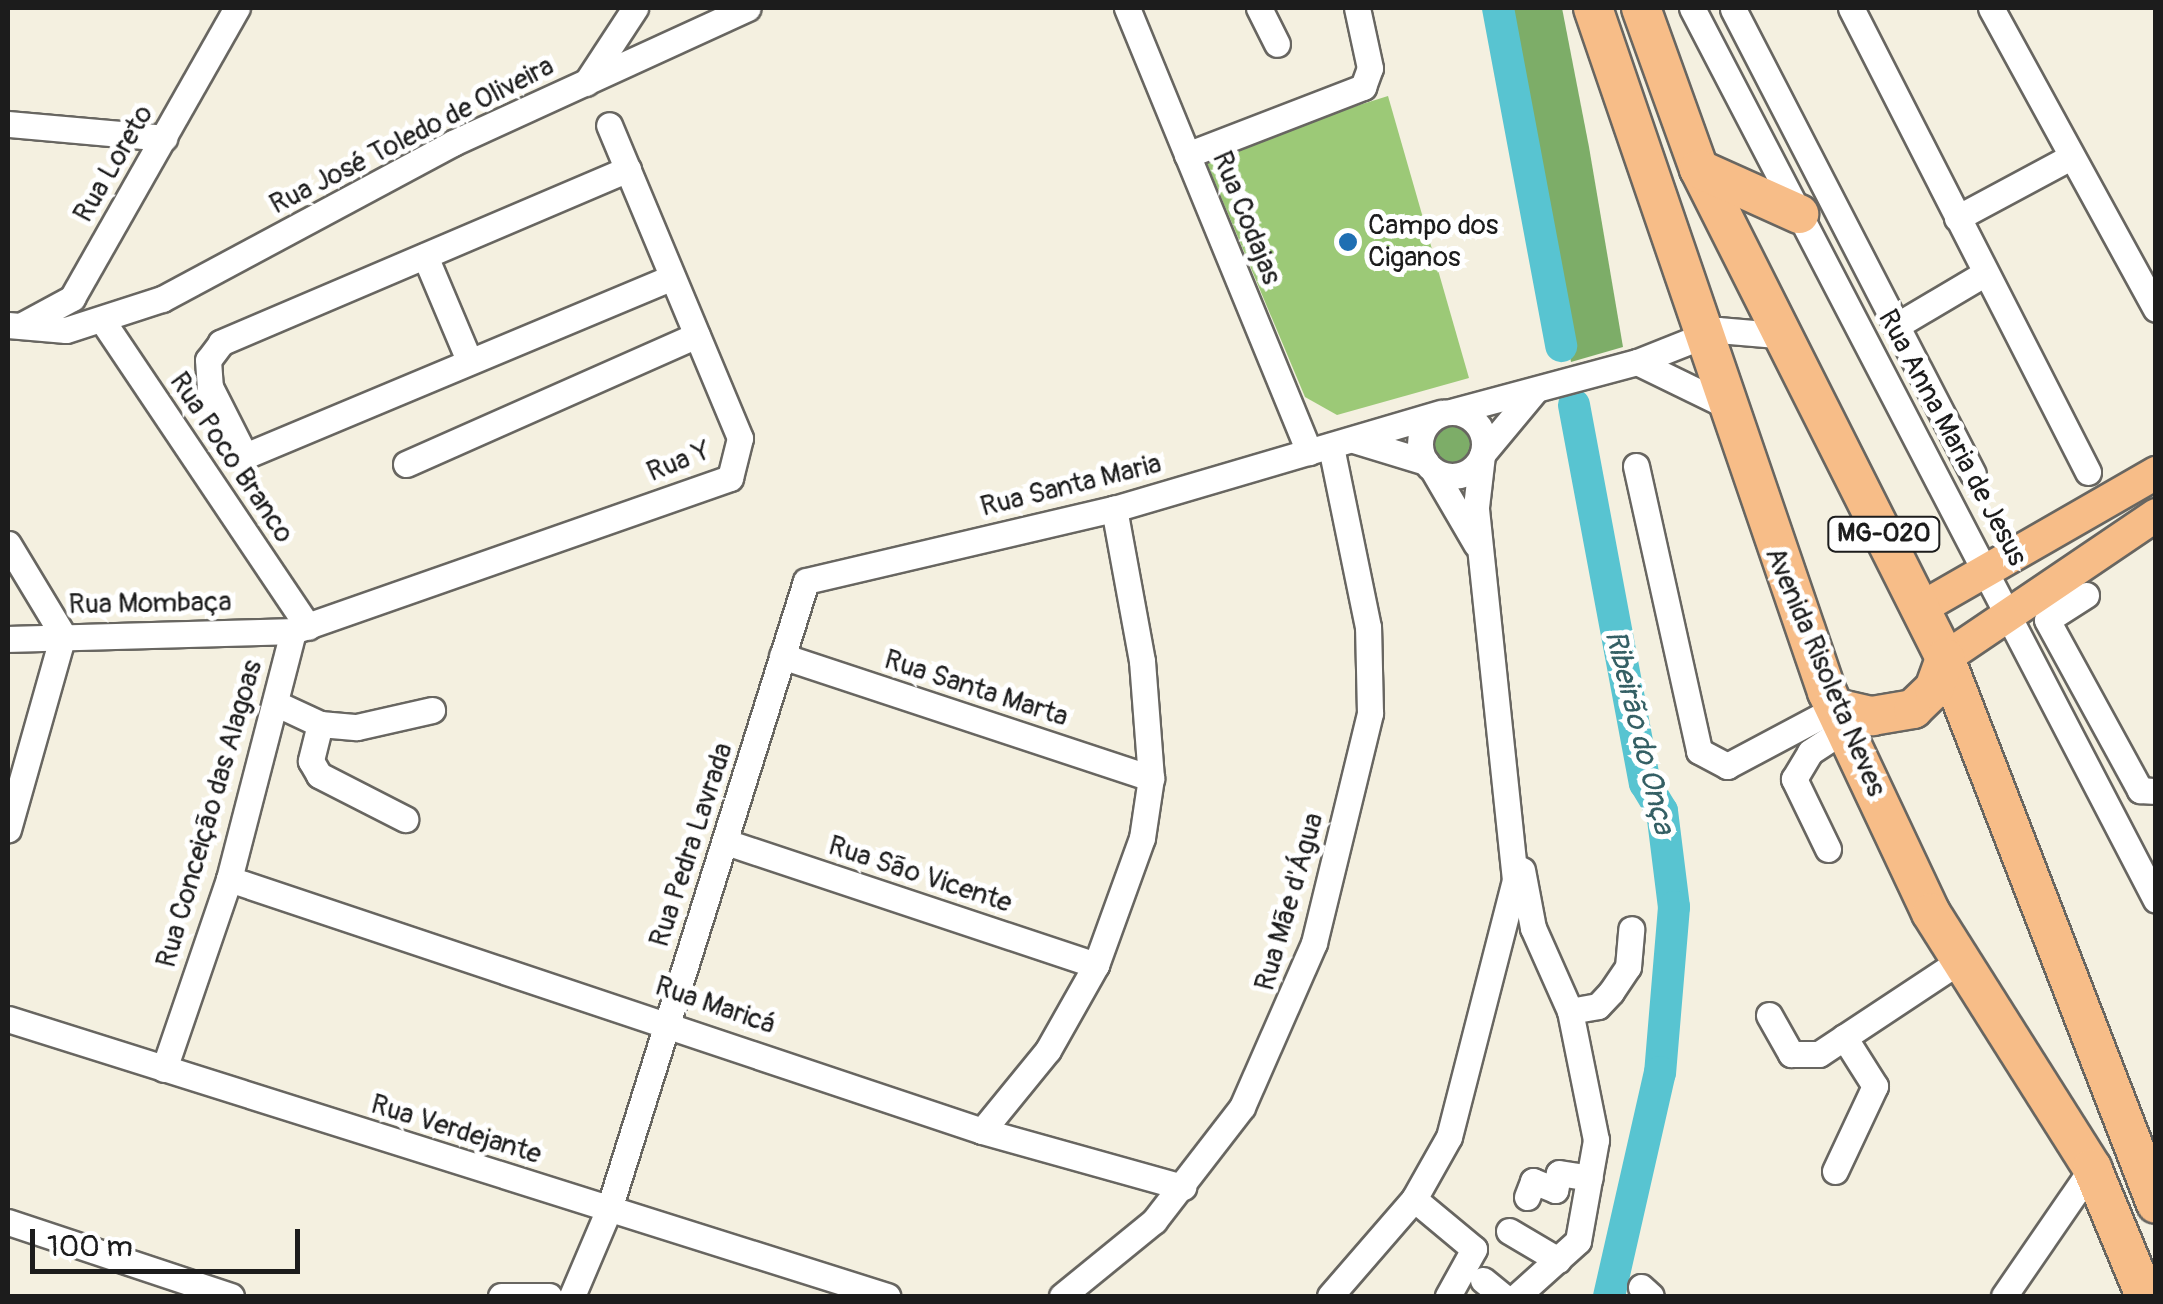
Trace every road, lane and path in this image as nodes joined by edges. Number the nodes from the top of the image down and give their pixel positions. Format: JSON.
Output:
{"nodes":[{"id":1,"x":237,"y":8,"type":"edge"},
{"id":2,"x":635,"y":8,"type":"edge"},
{"id":3,"x":748,"y":8,"type":"edge"},
{"id":4,"x":1127,"y":8,"type":"edge"},
{"id":5,"x":1259,"y":8,"type":"edge"},
{"id":6,"x":1357,"y":8,"type":"edge"},
{"id":7,"x":1593,"y":8,"type":"edge"},
{"id":8,"x":1641,"y":8,"type":"edge"},
{"id":9,"x":1692,"y":8,"type":"edge"},
{"id":10,"x":1851,"y":8,"type":"edge"},
{"id":11,"x":1990,"y":8,"type":"edge"},
{"id":12,"x":1733,"y":10,"type":"edge"},
{"id":13,"x":1277,"y":44,"type":"dead end"},
{"id":14,"x":586,"y":83,"type":"junction"},
{"id":15,"x":8,"y":124,"type":"edge"},
{"id":16,"x":609,"y":125,"type":"dead end"},
{"id":17,"x":164,"y":138,"type":"junction"},
{"id":18,"x":1187,"y":155,"type":"junction"},
{"id":19,"x":2072,"y":156,"type":"junction"},
{"id":20,"x":628,"y":169,"type":"junction"},
{"id":21,"x":1699,"y":170,"type":"junction"},
{"id":22,"x":1799,"y":214,"type":"junction"},
{"id":23,"x":1956,"y":218,"type":"junction"},
{"id":24,"x":425,"y":256,"type":"junction"},
{"id":25,"x":1984,"y":274,"type":"junction"},
{"id":26,"x":672,"y":277,"type":"junction"},
{"id":27,"x":2156,"y":309,"type":"edge"},
{"id":28,"x":104,"y":322,"type":"junction"},
{"id":29,"x":13,"y":326,"type":"edge"},
{"id":30,"x":1896,"y":326,"type":"junction"},
{"id":31,"x":696,"y":334,"type":"junction"},
{"id":32,"x":1699,"y":334,"type":"junction"},
{"id":33,"x":1777,"y":335,"type":"junction"},
{"id":34,"x":469,"y":360,"type":"junction"},
{"id":35,"x":1629,"y":363,"type":"junction"},
{"id":36,"x":1547,"y":384,"type":"junction"},
{"id":37,"x":1723,"y":404,"type":"junction"},
{"id":38,"x":1447,"y":412,"type":"junction"},
{"id":39,"x":1329,"y":445,"type":"junction"},
{"id":40,"x":1483,"y":453,"type":"junction"},
{"id":41,"x":406,"y":464,"type":"dead end"},
{"id":42,"x":1429,"y":466,"type":"junction"},
{"id":43,"x":1636,"y":466,"type":"dead end"},
{"id":44,"x":2088,"y":472,"type":"dead end"},
{"id":45,"x":2156,"y":473,"type":"edge"},
{"id":46,"x":1972,"y":474,"type":"dead end"},
{"id":47,"x":1114,"y":508,"type":"junction"},
{"id":48,"x":2156,"y":515,"type":"edge"},
{"id":49,"x":8,"y":544,"type":"edge"},
{"id":50,"x":1481,"y":553,"type":"junction"},
{"id":51,"x":1992,"y":572,"type":"junction"},
{"id":52,"x":806,"y":581,"type":"joint"},
{"id":53,"x":2086,"y":596,"type":"dead end"},
{"id":54,"x":1922,"y":607,"type":"junction"},
{"id":55,"x":2009,"y":609,"type":"junction"},
{"id":56,"x":301,"y":629,"type":"junction"},
{"id":57,"x":62,"y":635,"type":"junction"},
{"id":58,"x":8,"y":639,"type":"edge"},
{"id":59,"x":782,"y":656,"type":"junction"},
{"id":60,"x":1945,"y":658,"type":"junction"},
{"id":61,"x":274,"y":703,"type":"junction"},
{"id":62,"x":432,"y":710,"type":"dead end"},
{"id":63,"x":1840,"y":719,"type":"junction"},
{"id":64,"x":320,"y":724,"type":"junction"},
{"id":65,"x":1151,"y":778,"type":"junction"},
{"id":66,"x":2156,"y":791,"type":"edge"},
{"id":67,"x":405,"y":819,"type":"dead end"},
{"id":68,"x":8,"y":829,"type":"edge"},
{"id":69,"x":726,"y":842,"type":"junction"},
{"id":70,"x":1828,"y":849,"type":"dead end"},
{"id":71,"x":1518,"y":850,"type":"junction"},
{"id":72,"x":229,"y":880,"type":"junction"},
{"id":73,"x":2156,"y":900,"type":"edge"},
{"id":74,"x":1631,"y":929,"type":"dead end"},
{"id":75,"x":1961,"y":960,"type":"junction"},
{"id":76,"x":1096,"y":965,"type":"junction"},
{"id":77,"x":1570,"y":1010,"type":"junction"},
{"id":78,"x":1768,"y":1015,"type":"dead end"},
{"id":79,"x":8,"y":1019,"type":"edge"},
{"id":80,"x":666,"y":1021,"type":"junction"},
{"id":81,"x":1844,"y":1037,"type":"junction"},
{"id":82,"x":164,"y":1070,"type":"junction"},
{"id":83,"x":982,"y":1131,"type":"junction"},
{"id":84,"x":2071,"y":1133,"type":"junction"},
{"id":85,"x":2092,"y":1168,"type":"junction"},
{"id":86,"x":1834,"y":1171,"type":"dead end"},
{"id":87,"x":1590,"y":1178,"type":"junction"},
{"id":88,"x":1182,"y":1187,"type":"junction"},
{"id":89,"x":1527,"y":1197,"type":"dead end"},
{"id":90,"x":1414,"y":1200,"type":"junction"},
{"id":91,"x":2156,"y":1204,"type":"edge"},
{"id":92,"x":2059,"y":1205,"type":"junction"},
{"id":93,"x":610,"y":1209,"type":"junction"},
{"id":94,"x":8,"y":1222,"type":"edge"},
{"id":95,"x":1509,"y":1231,"type":"dead end"},
{"id":96,"x":1558,"y":1260,"type":"junction"},
{"id":97,"x":231,"y":1296,"type":"edge"},
{"id":98,"x":501,"y":1296,"type":"edge"},
{"id":99,"x":549,"y":1296,"type":"edge"},
{"id":100,"x":572,"y":1296,"type":"edge"},
{"id":101,"x":887,"y":1296,"type":"edge"},
{"id":102,"x":1062,"y":1296,"type":"edge"},
{"id":103,"x":1330,"y":1296,"type":"edge"},
{"id":104,"x":1448,"y":1296,"type":"edge"},
{"id":105,"x":1517,"y":1296,"type":"edge"},
{"id":106,"x":2004,"y":1296,"type":"edge"},
{"id":107,"x":2145,"y":1296,"type":"edge"}],
"edges":[{"from":1,"to":17,"type":"street","name":"Rua Loreto"},
{"from":2,"to":14,"type":"street"},
{"from":3,"to":14,"type":"street","name":"Rua José Toledo de Oliveira"},
{"from":4,"to":18,"type":"street","name":"Rua Codajas"},
{"from":5,"to":13,"type":"street"},
{"from":6,"to":18,"type":"street"},
{"from":7,"to":32,"type":"highway","name":"Avenida Risoleta Neves"},
{"from":8,"to":21,"type":"highway","number":"MG-020"},
{"from":9,"to":22,"type":"street","name":"Rua Anna Maria de Jesus"},
{"from":10,"to":23,"type":"street"},
{"from":11,"to":19,"type":"street"},
{"from":12,"to":30,"type":"street"},
{"from":14,"to":28,"type":"street","name":"Rua José Toledo de Oliveira"},
{"from":15,"to":17,"type":"street"},
{"from":16,"to":20,"type":"street","name":"Rua Y"},
{"from":17,"to":29,"type":"street","name":"Rua Loreto"},
{"from":18,"to":39,"type":"street","name":"Rua Codajas"},
{"from":19,"to":23,"type":"street"},
{"from":19,"to":27,"type":"street"},
{"from":20,"to":24,"type":"street"},
{"from":20,"to":26,"type":"street","name":"Rua Y"},
{"from":21,"to":22,"type":"highway"},
{"from":21,"to":33,"type":"highway","number":"MG-020"},
{"from":22,"to":51,"type":"street","name":"Rua Anna Maria de Jesus"},
{"from":23,"to":25,"type":"street"},
{"from":24,"to":34,"type":"street"},
{"from":24,"to":34,"type":"street"},
{"from":25,"to":30,"type":"street"},
{"from":25,"to":44,"type":"street"},
{"from":26,"to":31,"type":"street","name":"Rua Y"},
{"from":26,"to":34,"type":"street"},
{"from":28,"to":29,"type":"street"},
{"from":28,"to":56,"type":"street","name":"Rua Poco Branco"},
{"from":30,"to":46,"type":"street"},
{"from":31,"to":41,"type":"street"},
{"from":31,"to":56,"type":"street","name":"Rua Y"},
{"from":32,"to":33,"type":"street","name":"Rua Santa Maria"},
{"from":32,"to":35,"type":"street","name":"Rua Santa Maria"},
{"from":32,"to":37,"type":"highway","name":"Avenida Risoleta Neves"},
{"from":33,"to":54,"type":"highway","number":"MG-020"},
{"from":35,"to":36,"type":"street","name":"Rua Santa Maria"},
{"from":35,"to":37,"type":"street"},
{"from":36,"to":38,"type":"street","name":"Rua Santa Maria"},
{"from":36,"to":40,"type":"street"},
{"from":37,"to":63,"type":"highway","name":"Avenida Risoleta Neves"},
{"from":38,"to":39,"type":"street","name":"Rua Santa Maria"},
{"from":38,"to":40,"type":"street"},
{"from":38,"to":42,"type":"street"},
{"from":39,"to":42,"type":"street"},
{"from":39,"to":47,"type":"street","name":"Rua Santa Maria"},
{"from":39,"to":88,"type":"street","name":"Rua Mãe d'Água"},
{"from":40,"to":42,"type":"street"},
{"from":40,"to":50,"type":"street"},
{"from":42,"to":50,"type":"street"},
{"from":43,"to":63,"type":"street"},
{"from":45,"to":51,"type":"main road"},
{"from":47,"to":52,"type":"street","name":"Rua Santa Maria"},
{"from":47,"to":65,"type":"street"},
{"from":48,"to":55,"type":"main road"},
{"from":49,"to":57,"type":"street"},
{"from":50,"to":71,"type":"street"},
{"from":51,"to":54,"type":"main road"},
{"from":51,"to":55,"type":"street","name":"Rua Anna Maria de Jesus"},
{"from":52,"to":59,"type":"street","name":"Rua Pedra Lavrada"},
{"from":53,"to":66,"type":"street"},
{"from":54,"to":60,"type":"highway","number":"MG-020"},
{"from":55,"to":60,"type":"main road"},
{"from":55,"to":73,"type":"street","name":"Rua Anna Maria de Jesus"},
{"from":56,"to":57,"type":"street","name":"Rua Mombaça"},
{"from":56,"to":61,"type":"street","name":"Rua Conceição das Alagoas"},
{"from":57,"to":58,"type":"street","name":"Rua Mombaça"},
{"from":57,"to":68,"type":"street"},
{"from":59,"to":65,"type":"street","name":"Rua Santa Marta"},
{"from":59,"to":69,"type":"street","name":"Rua Pedra Lavrada"},
{"from":60,"to":63,"type":"highway"},
{"from":60,"to":91,"type":"highway","number":"MG-020"},
{"from":61,"to":64,"type":"street"},
{"from":61,"to":72,"type":"street","name":"Rua Conceição das Alagoas"},
{"from":62,"to":64,"type":"street"},
{"from":63,"to":70,"type":"street"},
{"from":63,"to":75,"type":"highway","name":"Avenida Risoleta Neves"},
{"from":64,"to":67,"type":"street"},
{"from":65,"to":76,"type":"street"},
{"from":69,"to":76,"type":"street","name":"Rua São Vicente"},
{"from":69,"to":80,"type":"street","name":"Rua Pedra Lavrada"},
{"from":71,"to":77,"type":"street"},
{"from":71,"to":90,"type":"street"},
{"from":72,"to":80,"type":"street","name":"Rua Maricá"},
{"from":72,"to":82,"type":"street","name":"Rua Conceição das Alagoas"},
{"from":74,"to":77,"type":"street"},
{"from":75,"to":81,"type":"street"},
{"from":75,"to":84,"type":"highway","name":"Avenida Risoleta Neves"},
{"from":76,"to":83,"type":"street"},
{"from":77,"to":87,"type":"street"},
{"from":78,"to":81,"type":"street"},
{"from":79,"to":82,"type":"street","name":"Rua Verdejante"},
{"from":80,"to":83,"type":"street","name":"Rua Maricá"},
{"from":80,"to":93,"type":"street","name":"Rua Pedra Lavrada"},
{"from":81,"to":86,"type":"street"},
{"from":82,"to":93,"type":"street","name":"Rua Verdejante"},
{"from":83,"to":88,"type":"street","name":"Rua Maricá"},
{"from":84,"to":85,"type":"highway","name":"Avenida Risoleta Neves"},
{"from":84,"to":92,"type":"street"},
{"from":85,"to":92,"type":"street"},
{"from":85,"to":107,"type":"highway","name":"Avenida Risoleta Neves"},
{"from":87,"to":89,"type":"street"},
{"from":87,"to":96,"type":"street"},
{"from":88,"to":102,"type":"street","name":"Rua Mãe d'Água"},
{"from":90,"to":103,"type":"street"},
{"from":90,"to":104,"type":"street"},
{"from":92,"to":106,"type":"street"},
{"from":93,"to":100,"type":"street","name":"Rua Pedra Lavrada"},
{"from":93,"to":101,"type":"street","name":"Rua Verdejante"},
{"from":94,"to":97,"type":"street"},
{"from":95,"to":96,"type":"street"},
{"from":96,"to":105,"type":"street"},
{"from":98,"to":99,"type":"street"}]}
